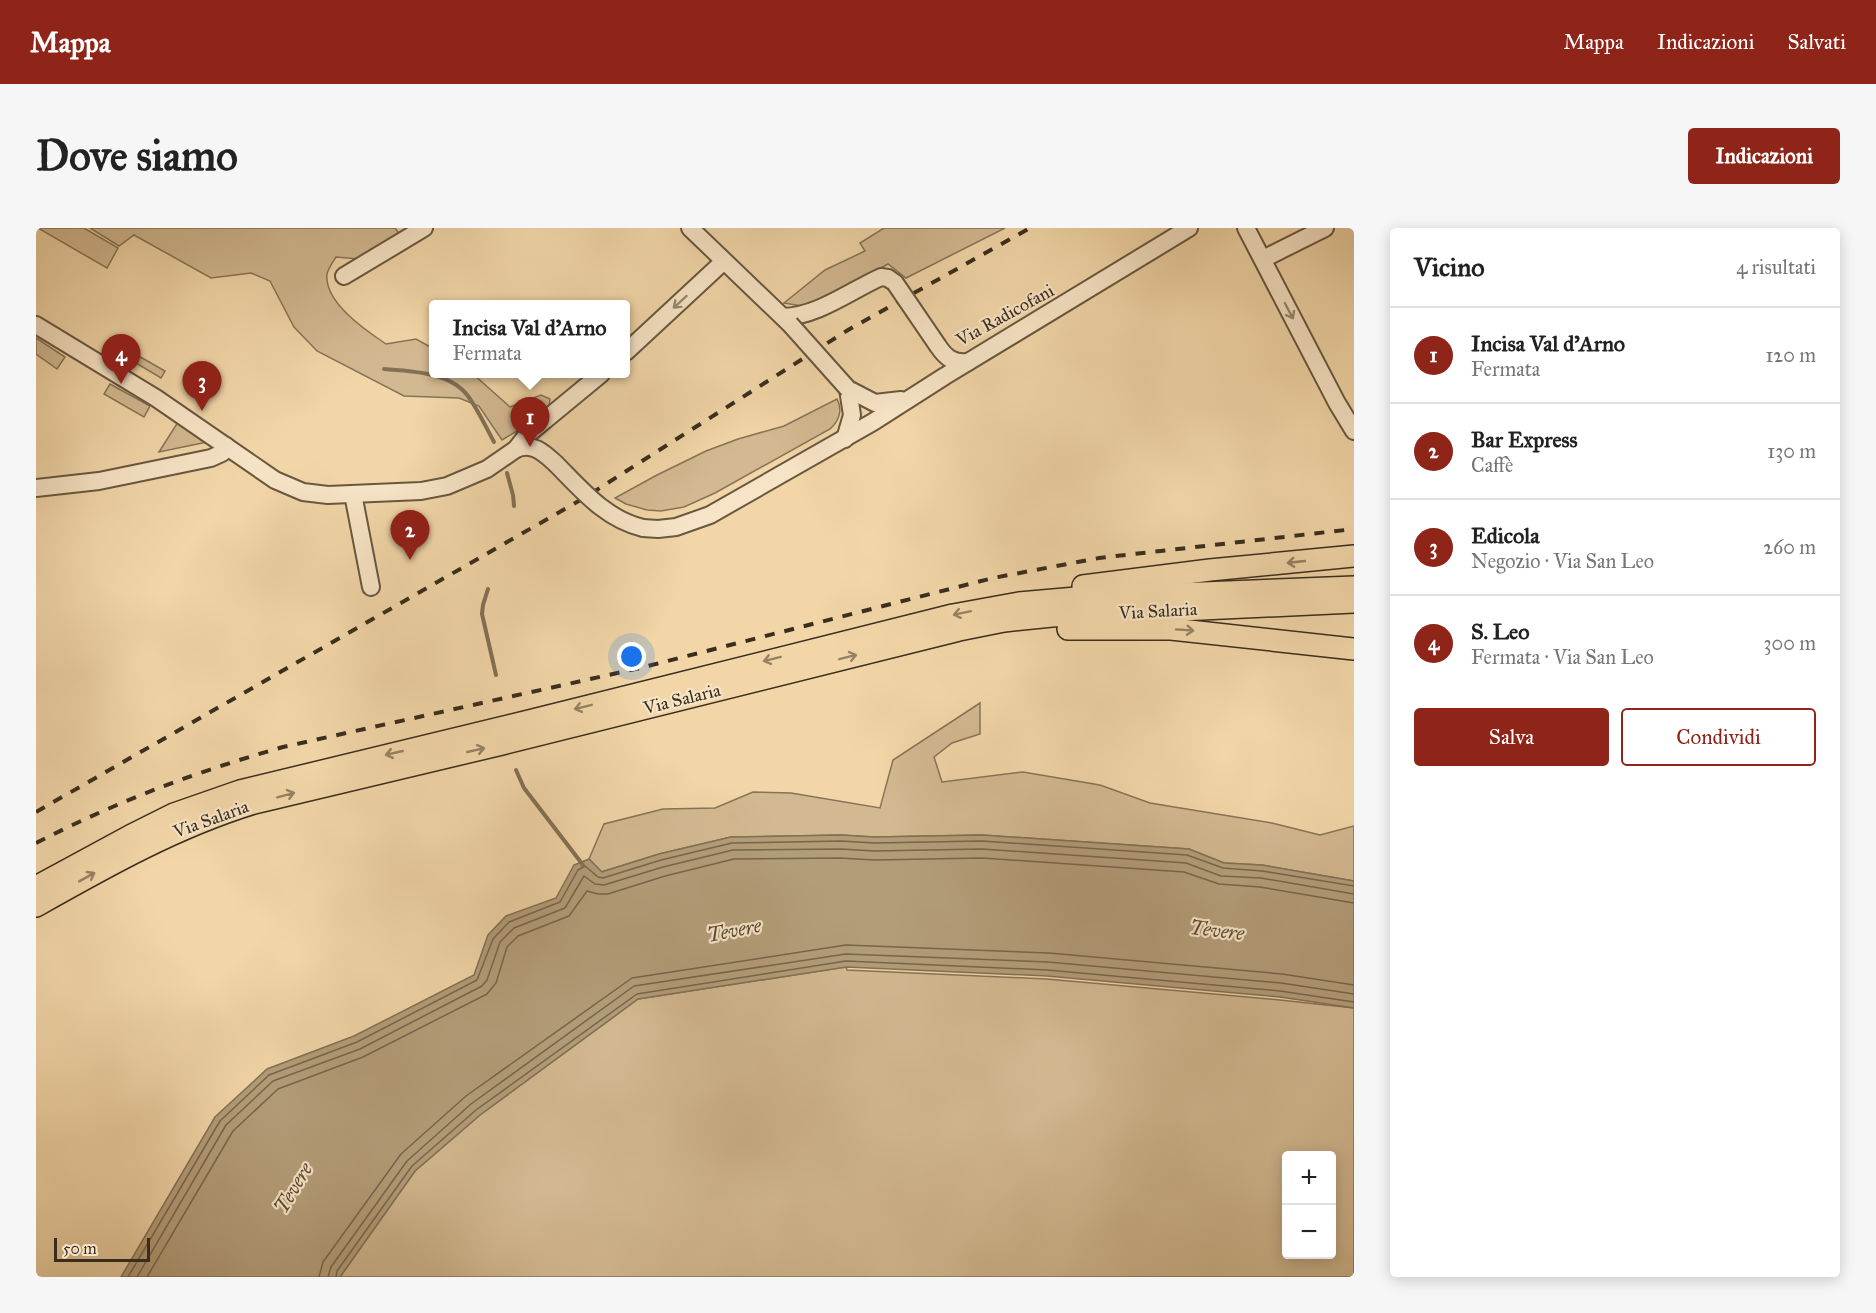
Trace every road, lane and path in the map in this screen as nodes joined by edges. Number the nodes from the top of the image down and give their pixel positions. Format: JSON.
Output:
{"nodes":[{"id":1,"x":424,"y":228,"type":"edge"},
{"id":2,"x":690,"y":228,"type":"edge"},
{"id":3,"x":1189,"y":228,"type":"edge"},
{"id":4,"x":1246,"y":228,"type":"edge"},
{"id":5,"x":1325,"y":228,"type":"edge"},
{"id":6,"x":1263,"y":259,"type":"junction"},
{"id":7,"x":723,"y":262,"type":"junction"},
{"id":8,"x":344,"y":276,"type":"dead end"},
{"id":9,"x":786,"y":321,"type":"junction"},
{"id":10,"x":36,"y":325,"type":"edge"},
{"id":11,"x":630,"y":348,"type":"edge"},
{"id":12,"x":968,"y":362,"type":"junction"},
{"id":13,"x":595,"y":378,"type":"edge"},
{"id":14,"x":855,"y":398,"type":"junction"},
{"id":15,"x":911,"y":398,"type":"junction"},
{"id":16,"x":873,"y":422,"type":"junction"},
{"id":17,"x":1354,"y":431,"type":"edge"},
{"id":18,"x":845,"y":439,"type":"junction"},
{"id":19,"x":226,"y":446,"type":"junction"},
{"id":20,"x":516,"y":449,"type":"junction"},
{"id":21,"x":36,"y":488,"type":"edge"},
{"id":22,"x":353,"y":494,"type":"junction"},
{"id":23,"x":1354,"y":556,"type":"edge"},
{"id":24,"x":371,"y":587,"type":"dead end"},
{"id":25,"x":1354,"y":587,"type":"edge"},
{"id":26,"x":1354,"y":602,"type":"edge"},
{"id":27,"x":1019,"y":603,"type":"junction"},
{"id":28,"x":959,"y":630,"type":"junction"},
{"id":29,"x":1354,"y":649,"type":"edge"},
{"id":30,"x":36,"y":887,"type":"edge"},
{"id":31,"x":36,"y":906,"type":"edge"}],
"edges":[{"from":1,"to":8,"type":"street"},
{"from":2,"to":7,"type":"street"},
{"from":3,"to":12,"type":"street","name":"Via Radicofani"},
{"from":4,"to":6,"type":"street"},
{"from":5,"to":6,"type":"street"},
{"from":6,"to":17,"type":"street","one_way":true},
{"from":7,"to":9,"type":"street"},
{"from":7,"to":11,"type":"street","one_way":true},
{"from":9,"to":12,"type":"street","name":"Via Radicofani","bridge":true},
{"from":9,"to":14,"type":"street","bridge":true},
{"from":10,"to":19,"type":"street"},
{"from":12,"to":15,"type":"street"},
{"from":13,"to":20,"type":"street"},
{"from":14,"to":15,"type":"street"},
{"from":14,"to":16,"type":"street"},
{"from":14,"to":18,"type":"street"},
{"from":15,"to":16,"type":"street"},
{"from":16,"to":18,"type":"street"},
{"from":18,"to":20,"type":"street","bridge":true},
{"from":19,"to":21,"type":"street"},
{"from":19,"to":22,"type":"street"},
{"from":20,"to":22,"type":"street"},
{"from":22,"to":24,"type":"street"},
{"from":23,"to":27,"type":"main road","one_way":true},
{"from":25,"to":27,"type":"main road","name":"Via Salaria"},
{"from":26,"to":28,"type":"main road","name":"Via Salaria"},
{"from":27,"to":30,"type":"main road","name":"Via Salaria","one_way":true},
{"from":28,"to":29,"type":"main road","one_way":true},
{"from":31,"to":28,"type":"main road","name":"Via Salaria","one_way":true}]}
